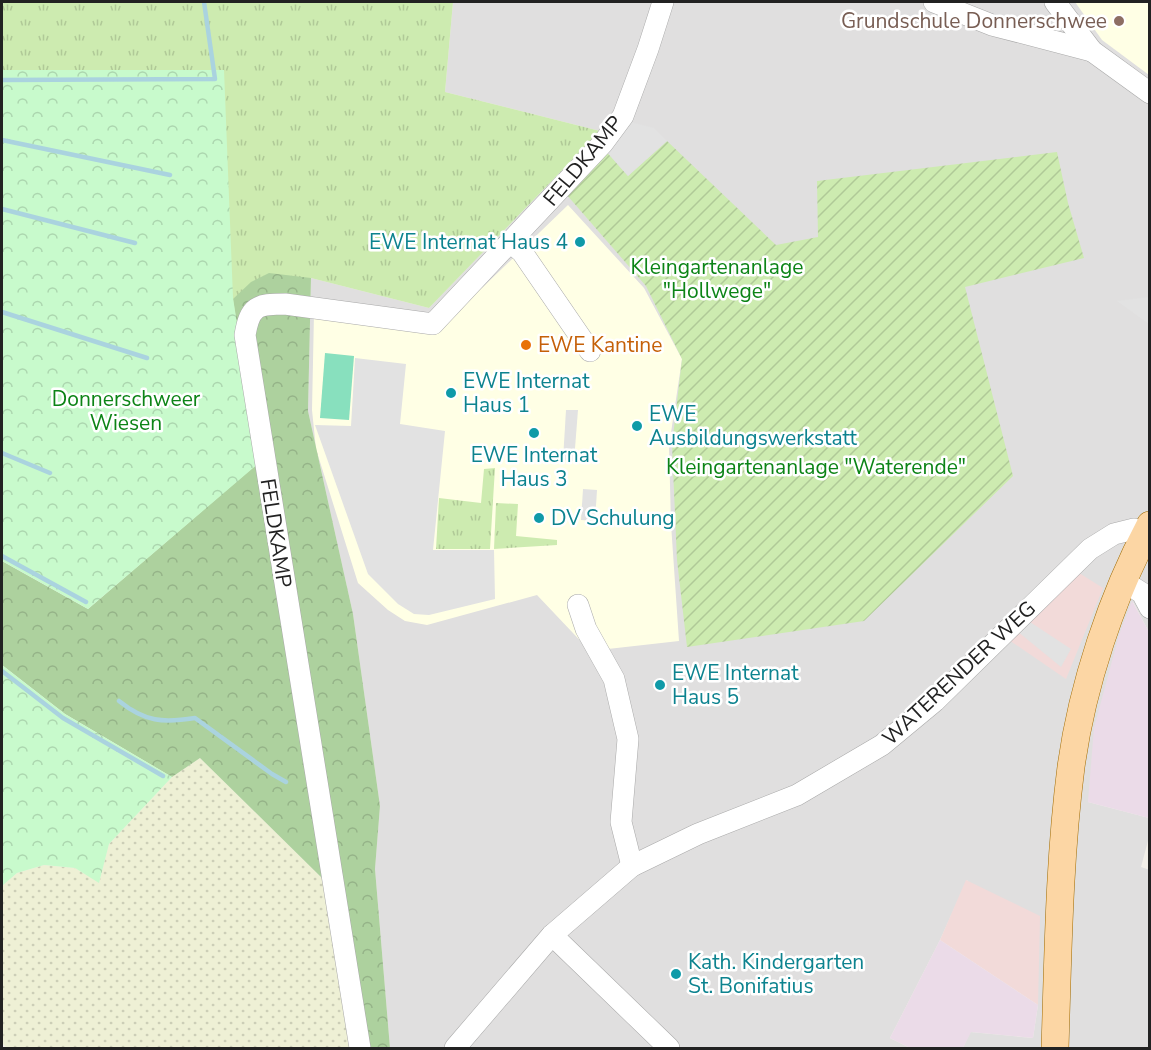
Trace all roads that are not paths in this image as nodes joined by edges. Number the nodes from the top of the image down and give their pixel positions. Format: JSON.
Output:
{"nodes":[{"id":1,"x":663,"y":2,"type":"edge"},
{"id":2,"x":934,"y":2,"type":"edge"},
{"id":3,"x":1055,"y":2,"type":"edge"},
{"id":4,"x":1092,"y":51,"type":"junction"},
{"id":5,"x":1149,"y":93,"type":"edge"},
{"id":6,"x":511,"y":243,"type":"junction"},
{"id":7,"x":590,"y":351,"type":"dead end"},
{"id":8,"x":1147,"y":530,"type":"edge"},
{"id":9,"x":1123,"y":581,"type":"junction"},
{"id":10,"x":578,"y":605,"type":"dead end"},
{"id":11,"x":1149,"y":608,"type":"edge"},
{"id":12,"x":632,"y":866,"type":"junction"},
{"id":13,"x":552,"y":935,"type":"junction"},
{"id":14,"x":360,"y":1048,"type":"edge"},
{"id":15,"x":455,"y":1048,"type":"edge"},
{"id":16,"x":669,"y":1048,"type":"edge"},
{"id":17,"x":1055,"y":1048,"type":"edge"}],
"edges":[{"from":1,"to":6,"type":"street","name":"FELDKAMP"},
{"from":2,"to":4,"type":"street"},
{"from":3,"to":4,"type":"street"},
{"from":4,"to":5,"type":"street"},
{"from":6,"to":7,"type":"street"},
{"from":6,"to":14,"type":"street","name":"FELDKAMP"},
{"from":8,"to":9,"type":"main road"},
{"from":8,"to":12,"type":"street","name":"WATERENDER WEG"},
{"from":9,"to":11,"type":"street"},
{"from":9,"to":17,"type":"main road"},
{"from":10,"to":12,"type":"street"},
{"from":12,"to":13,"type":"street","name":"WATERENDER WEG"},
{"from":13,"to":15,"type":"street","name":"WATERENDER WEG"},
{"from":13,"to":16,"type":"street"}]}
